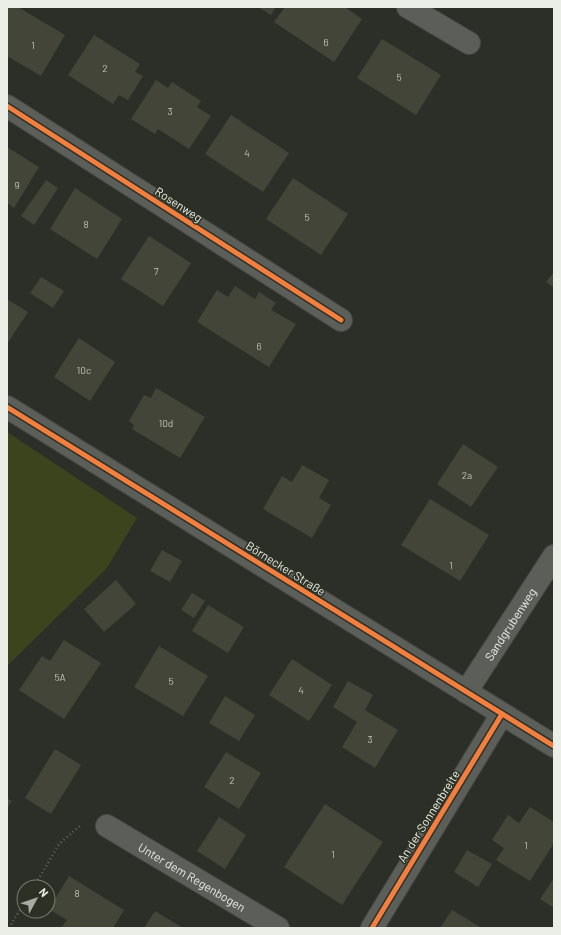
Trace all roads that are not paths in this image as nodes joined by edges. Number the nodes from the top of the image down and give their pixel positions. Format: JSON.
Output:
{"nodes":[{"id":1,"x":408,"y":7,"type":"edge"},
{"id":2,"x":469,"y":43,"type":"dead end"},
{"id":3,"x":7,"y":106,"type":"edge"},
{"id":4,"x":341,"y":320,"type":"dead end"},
{"id":5,"x":7,"y":407,"type":"edge"},
{"id":6,"x":554,"y":556,"type":"edge"},
{"id":7,"x":466,"y":692,"type":"junction"},
{"id":8,"x":502,"y":714,"type":"junction"},
{"id":9,"x":554,"y":746,"type":"edge"},
{"id":10,"x":107,"y":826,"type":"road end"},
{"id":11,"x":278,"y":928,"type":"edge"},
{"id":12,"x":372,"y":928,"type":"edge"}],
"edges":[{"from":1,"to":2,"type":"street"},
{"from":3,"to":4,"type":"street","name":"Rosenweg"},
{"from":5,"to":7,"type":"street","name":"Börnecker Straße"},
{"from":6,"to":7,"type":"street","name":"Sandgrubenweg"},
{"from":7,"to":8,"type":"street","name":"Börnecker Straße"},
{"from":8,"to":9,"type":"street","name":"Börnecker Straße"},
{"from":8,"to":12,"type":"street","name":"An der Sonnenbreite"},
{"from":10,"to":11,"type":"street","name":"Unter dem Regenbogen"}]}
